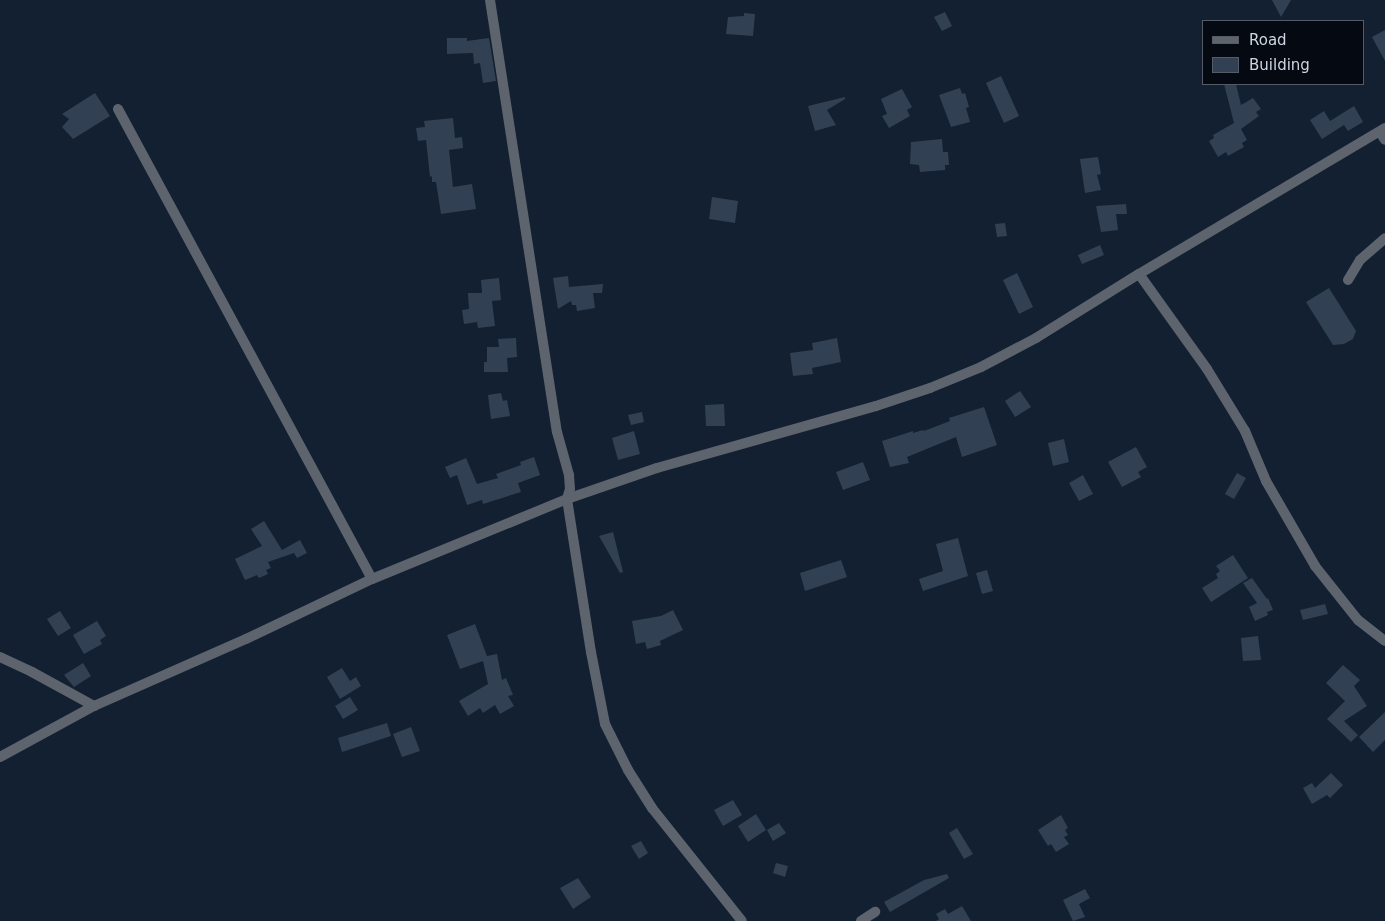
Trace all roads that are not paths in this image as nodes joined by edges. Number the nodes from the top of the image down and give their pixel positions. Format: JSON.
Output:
{"nodes":[{"id":1,"x":490,"y":0,"type":"edge"},
{"id":2,"x":118,"y":109,"type":"dead end"},
{"id":3,"x":1383,"y":134,"type":"edge"},
{"id":4,"x":1385,"y":238,"type":"edge"},
{"id":5,"x":1139,"y":274,"type":"junction"},
{"id":6,"x":1348,"y":280,"type":"dead end"},
{"id":7,"x":568,"y":499,"type":"junction"},
{"id":8,"x":372,"y":579,"type":"junction"},
{"id":9,"x":1385,"y":641,"type":"edge"},
{"id":10,"x":0,"y":658,"type":"edge"},
{"id":11,"x":94,"y":706,"type":"junction"},
{"id":12,"x":0,"y":756,"type":"edge"},
{"id":13,"x":875,"y":912,"type":"dead end"},
{"id":14,"x":742,"y":921,"type":"edge"},
{"id":15,"x":861,"y":921,"type":"edge"}],
"edges":[{"from":1,"to":7,"type":"street"},
{"from":2,"to":8,"type":"street"},
{"from":3,"to":5,"type":"street"},
{"from":4,"to":6,"type":"street"},
{"from":5,"to":7,"type":"street"},
{"from":5,"to":9,"type":"street"},
{"from":7,"to":8,"type":"street"},
{"from":7,"to":14,"type":"street"},
{"from":8,"to":11,"type":"street"},
{"from":10,"to":11,"type":"street"},
{"from":11,"to":12,"type":"street"},
{"from":13,"to":15,"type":"street"}]}
